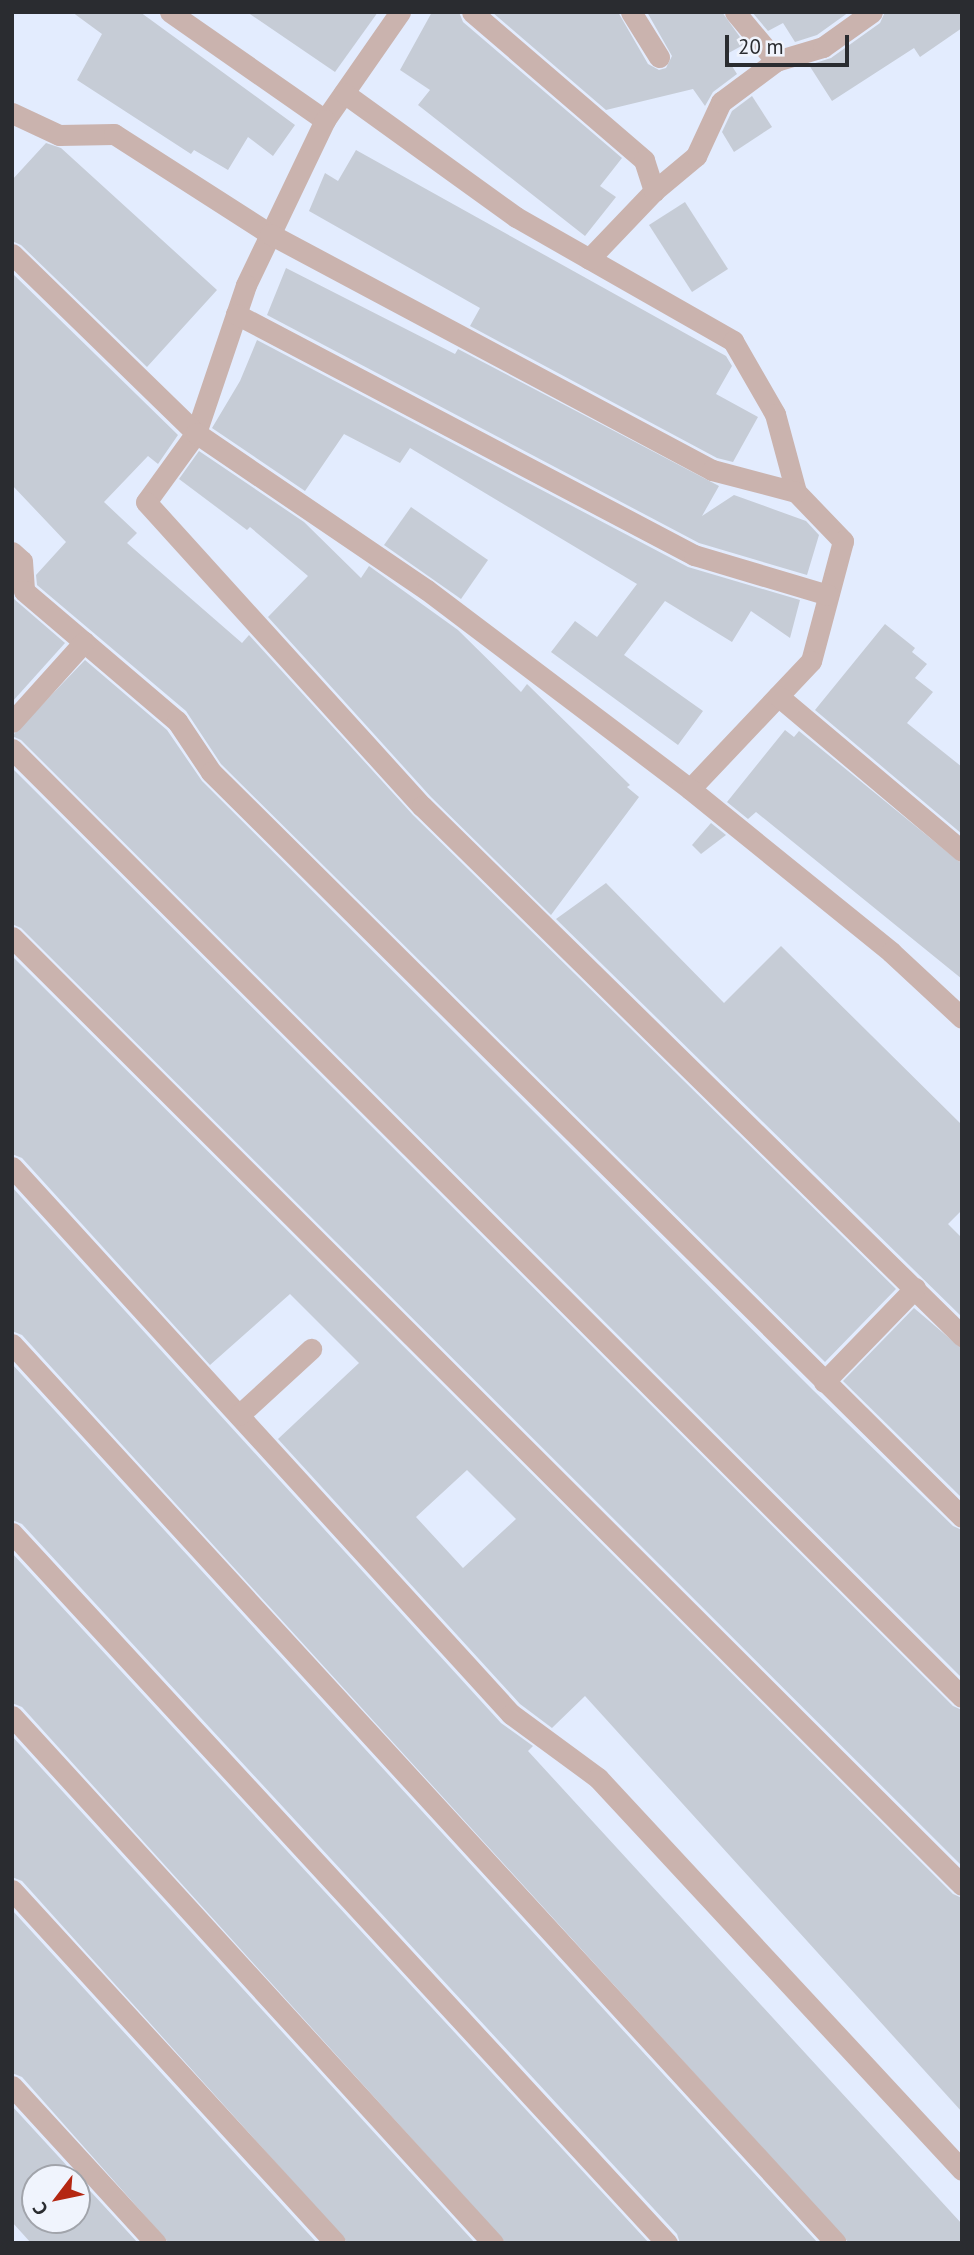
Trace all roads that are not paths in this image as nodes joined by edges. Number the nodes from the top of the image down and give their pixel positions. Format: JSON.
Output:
{"nodes":[{"id":1,"x":170,"y":12,"type":"edge"},
{"id":2,"x":400,"y":12,"type":"edge"},
{"id":3,"x":472,"y":12,"type":"edge"},
{"id":4,"x":632,"y":12,"type":"edge"},
{"id":5,"x":735,"y":12,"type":"edge"},
{"id":6,"x":870,"y":13,"type":"edge"},
{"id":7,"x":659,"y":57,"type":"dead end"},
{"id":8,"x":776,"y":61,"type":"junction"},
{"id":9,"x":344,"y":93,"type":"junction"},
{"id":10,"x":12,"y":113,"type":"edge"},
{"id":11,"x":325,"y":120,"type":"junction"},
{"id":12,"x":654,"y":191,"type":"junction"},
{"id":13,"x":270,"y":234,"type":"junction"},
{"id":14,"x":12,"y":254,"type":"edge"},
{"id":15,"x":589,"y":259,"type":"junction"},
{"id":16,"x":236,"y":314,"type":"junction"},
{"id":17,"x":196,"y":433,"type":"junction"},
{"id":18,"x":796,"y":492,"type":"junction"},
{"id":19,"x":12,"y":552,"type":"edge"},
{"id":20,"x":828,"y":595,"type":"junction"},
{"id":21,"x":18,"y":596,"type":"edge"},
{"id":22,"x":84,"y":642,"type":"junction"},
{"id":23,"x":778,"y":696,"type":"junction"},
{"id":24,"x":12,"y":722,"type":"edge"},
{"id":25,"x":12,"y":749,"type":"edge"},
{"id":26,"x":690,"y":789,"type":"junction"},
{"id":27,"x":962,"y":851,"type":"edge"},
{"id":28,"x":12,"y":937,"type":"edge"},
{"id":29,"x":962,"y":1018,"type":"edge"},
{"id":30,"x":12,"y":1167,"type":"edge"},
{"id":31,"x":915,"y":1289,"type":"junction"},
{"id":32,"x":962,"y":1336,"type":"edge"},
{"id":33,"x":12,"y":1344,"type":"edge"},
{"id":34,"x":311,"y":1349,"type":"dead end"},
{"id":35,"x":824,"y":1382,"type":"junction"},
{"id":36,"x":239,"y":1415,"type":"junction"},
{"id":37,"x":962,"y":1517,"type":"edge"},
{"id":38,"x":12,"y":1532,"type":"edge"},
{"id":39,"x":962,"y":1697,"type":"edge"},
{"id":40,"x":12,"y":1716,"type":"edge"},
{"id":41,"x":962,"y":1885,"type":"edge"},
{"id":42,"x":12,"y":1890,"type":"edge"},
{"id":43,"x":12,"y":2086,"type":"edge"},
{"id":44,"x":962,"y":2170,"type":"edge"},
{"id":45,"x":156,"y":2243,"type":"edge"},
{"id":46,"x":335,"y":2243,"type":"edge"},
{"id":47,"x":493,"y":2243,"type":"edge"},
{"id":48,"x":667,"y":2243,"type":"edge"},
{"id":49,"x":836,"y":2243,"type":"edge"}],
"edges":[{"from":1,"to":11,"type":"lane"},
{"from":2,"to":9,"type":"lane"},
{"from":3,"to":12,"type":"lane"},
{"from":4,"to":7,"type":"lane"},
{"from":5,"to":8,"type":"lane"},
{"from":6,"to":8,"type":"lane"},
{"from":8,"to":12,"type":"lane"},
{"from":9,"to":11,"type":"lane"},
{"from":9,"to":15,"type":"lane"},
{"from":10,"to":13,"type":"lane"},
{"from":11,"to":13,"type":"lane"},
{"from":12,"to":15,"type":"lane"},
{"from":13,"to":16,"type":"lane"},
{"from":13,"to":18,"type":"lane"},
{"from":14,"to":17,"type":"lane"},
{"from":15,"to":18,"type":"lane"},
{"from":16,"to":17,"type":"lane"},
{"from":16,"to":20,"type":"lane"},
{"from":17,"to":26,"type":"lane"},
{"from":17,"to":31,"type":"lane"},
{"from":18,"to":20,"type":"lane"},
{"from":19,"to":21,"type":"lane"},
{"from":20,"to":23,"type":"lane"},
{"from":21,"to":22,"type":"lane"},
{"from":22,"to":24,"type":"lane"},
{"from":22,"to":35,"type":"lane"},
{"from":23,"to":26,"type":"lane"},
{"from":23,"to":27,"type":"lane"},
{"from":25,"to":39,"type":"lane"},
{"from":26,"to":29,"type":"lane"},
{"from":28,"to":41,"type":"lane"},
{"from":30,"to":36,"type":"lane"},
{"from":31,"to":32,"type":"lane"},
{"from":31,"to":35,"type":"lane"},
{"from":33,"to":49,"type":"lane"},
{"from":34,"to":36,"type":"lane"},
{"from":35,"to":37,"type":"lane"},
{"from":36,"to":44,"type":"lane"},
{"from":38,"to":48,"type":"lane"},
{"from":40,"to":47,"type":"lane"},
{"from":42,"to":46,"type":"lane"},
{"from":43,"to":45,"type":"lane"}]}
